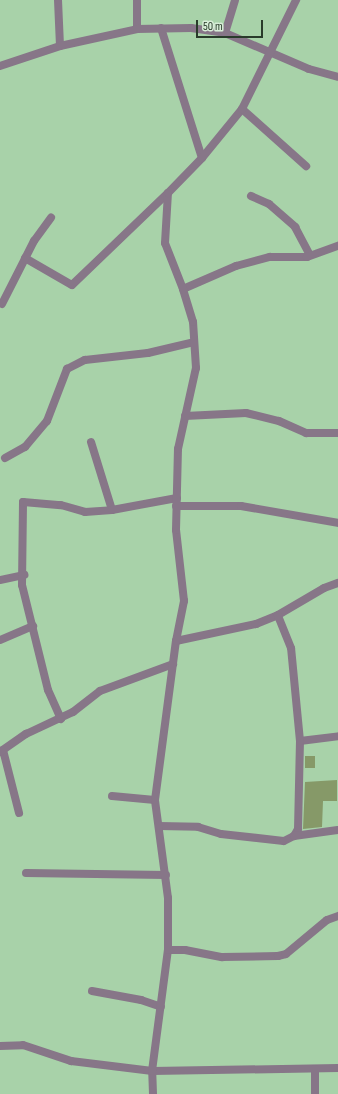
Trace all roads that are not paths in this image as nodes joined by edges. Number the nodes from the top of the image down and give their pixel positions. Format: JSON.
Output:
{"nodes":[{"id":1,"x":58,"y":0,"type":"edge"},
{"id":2,"x":137,"y":0,"type":"edge"},
{"id":3,"x":235,"y":0,"type":"edge"},
{"id":4,"x":296,"y":0,"type":"edge"},
{"id":5,"x":161,"y":28,"type":"junction"},
{"id":6,"x":137,"y":29,"type":"junction"},
{"id":7,"x":225,"y":33,"type":"junction"},
{"id":8,"x":60,"y":46,"type":"junction"},
{"id":9,"x":270,"y":52,"type":"junction"},
{"id":10,"x":0,"y":66,"type":"edge"},
{"id":11,"x":338,"y":77,"type":"edge"},
{"id":12,"x":242,"y":109,"type":"junction"},
{"id":13,"x":202,"y":158,"type":"junction"},
{"id":14,"x":306,"y":166,"type":"dead end"},
{"id":15,"x":168,"y":193,"type":"junction"},
{"id":16,"x":251,"y":196,"type":"dead end"},
{"id":17,"x":50,"y":218,"type":"dead end"},
{"id":18,"x":338,"y":246,"type":"edge"},
{"id":19,"x":310,"y":255,"type":"junction"},
{"id":20,"x":25,"y":258,"type":"junction"},
{"id":21,"x":183,"y":289,"type":"junction"},
{"id":22,"x":2,"y":304,"type":"dead end"},
{"id":23,"x":194,"y":342,"type":"junction"},
{"id":24,"x":185,"y":416,"type":"junction"},
{"id":25,"x":338,"y":433,"type":"edge"},
{"id":26,"x":91,"y":442,"type":"dead end"},
{"id":27,"x":5,"y":458,"type":"dead end"},
{"id":28,"x":176,"y":502,"type":"junction"},
{"id":29,"x":112,"y":510,"type":"junction"},
{"id":30,"x":338,"y":523,"type":"edge"},
{"id":31,"x":24,"y":575,"type":"junction"},
{"id":32,"x":0,"y":580,"type":"edge"},
{"id":33,"x":338,"y":583,"type":"edge"},
{"id":34,"x":278,"y":615,"type":"junction"},
{"id":35,"x":33,"y":626,"type":"junction"},
{"id":36,"x":0,"y":640,"type":"edge"},
{"id":37,"x":176,"y":641,"type":"junction"},
{"id":38,"x":173,"y":664,"type":"junction"},
{"id":39,"x":61,"y":719,"type":"junction"},
{"id":40,"x":338,"y":736,"type":"edge"},
{"id":41,"x":300,"y":741,"type":"junction"},
{"id":42,"x":1,"y":751,"type":"edge"},
{"id":43,"x":112,"y":796,"type":"dead end"},
{"id":44,"x":155,"y":800,"type":"junction"},
{"id":45,"x":19,"y":813,"type":"dead end"},
{"id":46,"x":159,"y":826,"type":"junction"},
{"id":47,"x":338,"y":830,"type":"edge"},
{"id":48,"x":294,"y":836,"type":"junction"},
{"id":49,"x":26,"y":873,"type":"dead end"},
{"id":50,"x":166,"y":875,"type":"junction"},
{"id":51,"x":338,"y":916,"type":"edge"},
{"id":52,"x":168,"y":950,"type":"junction"},
{"id":53,"x":92,"y":991,"type":"dead end"},
{"id":54,"x":161,"y":1007,"type":"junction"},
{"id":55,"x":0,"y":1046,"type":"edge"},
{"id":56,"x":338,"y":1068,"type":"edge"},
{"id":57,"x":315,"y":1069,"type":"junction"},
{"id":58,"x":152,"y":1071,"type":"junction"},
{"id":59,"x":153,"y":1094,"type":"edge"},
{"id":60,"x":315,"y":1094,"type":"edge"}],
"edges":[{"from":1,"to":8,"type":"street"},
{"from":2,"to":6,"type":"street"},
{"from":3,"to":7,"type":"street"},
{"from":4,"to":9,"type":"street"},
{"from":5,"to":6,"type":"street"},
{"from":5,"to":7,"type":"street"},
{"from":5,"to":13,"type":"street"},
{"from":6,"to":8,"type":"street"},
{"from":7,"to":9,"type":"street"},
{"from":8,"to":10,"type":"street"},
{"from":9,"to":11,"type":"street"},
{"from":9,"to":12,"type":"street"},
{"from":12,"to":13,"type":"street"},
{"from":12,"to":14,"type":"street"},
{"from":13,"to":15,"type":"street"},
{"from":15,"to":20,"type":"street"},
{"from":15,"to":21,"type":"street"},
{"from":16,"to":19,"type":"street"},
{"from":17,"to":20,"type":"street"},
{"from":18,"to":19,"type":"street"},
{"from":19,"to":21,"type":"street"},
{"from":20,"to":22,"type":"street"},
{"from":21,"to":23,"type":"street"},
{"from":23,"to":24,"type":"street"},
{"from":23,"to":27,"type":"street"},
{"from":24,"to":25,"type":"street"},
{"from":24,"to":28,"type":"street"},
{"from":26,"to":29,"type":"street"},
{"from":28,"to":29,"type":"street"},
{"from":28,"to":30,"type":"street"},
{"from":28,"to":37,"type":"street"},
{"from":29,"to":31,"type":"street"},
{"from":31,"to":32,"type":"street"},
{"from":31,"to":35,"type":"street"},
{"from":33,"to":34,"type":"street"},
{"from":34,"to":37,"type":"street"},
{"from":34,"to":41,"type":"street"},
{"from":35,"to":36,"type":"street"},
{"from":35,"to":39,"type":"street"},
{"from":37,"to":38,"type":"street"},
{"from":38,"to":39,"type":"street"},
{"from":38,"to":44,"type":"street"},
{"from":39,"to":42,"type":"street"},
{"from":40,"to":41,"type":"street"},
{"from":41,"to":48,"type":"street"},
{"from":42,"to":45,"type":"street"},
{"from":43,"to":44,"type":"street"},
{"from":44,"to":46,"type":"street"},
{"from":46,"to":48,"type":"street"},
{"from":46,"to":50,"type":"street"},
{"from":47,"to":48,"type":"street"},
{"from":49,"to":50,"type":"street"},
{"from":50,"to":52,"type":"street"},
{"from":51,"to":52,"type":"street"},
{"from":52,"to":54,"type":"street"},
{"from":53,"to":54,"type":"street"},
{"from":54,"to":58,"type":"street"},
{"from":55,"to":58,"type":"street"},
{"from":56,"to":57,"type":"street"},
{"from":57,"to":58,"type":"street"},
{"from":57,"to":60,"type":"street"},
{"from":58,"to":59,"type":"street"}]}
